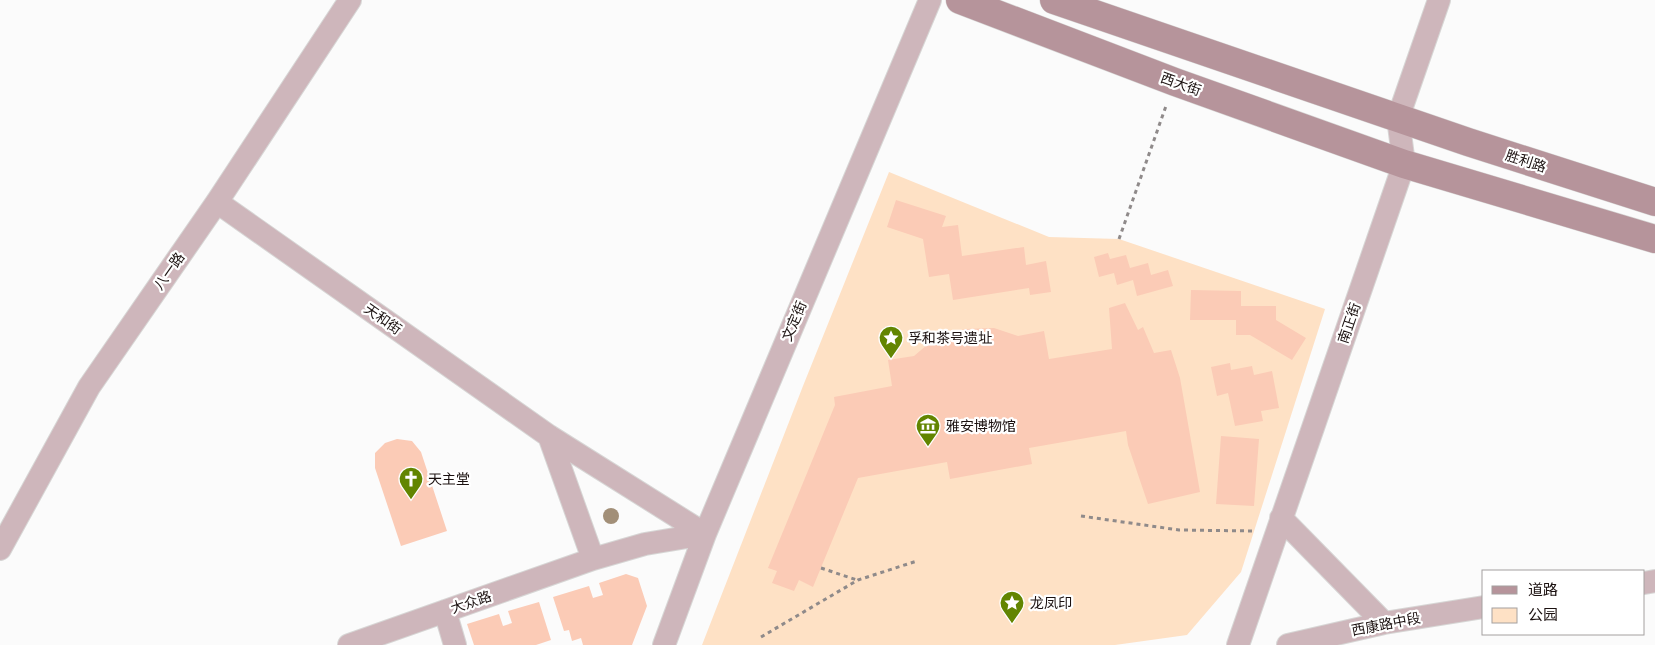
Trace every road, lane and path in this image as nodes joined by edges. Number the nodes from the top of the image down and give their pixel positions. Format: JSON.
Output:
{"nodes":[{"id":1,"x":350,"y":0,"type":"edge"},
{"id":2,"x":930,"y":0,"type":"edge"},
{"id":3,"x":960,"y":0,"type":"edge"},
{"id":4,"x":1054,"y":0,"type":"edge"},
{"id":5,"x":1440,"y":0,"type":"edge"},
{"id":6,"x":1175,"y":82,"type":"junction"},
{"id":7,"x":1398,"y":118,"type":"junction"},
{"id":8,"x":1404,"y":164,"type":"junction"},
{"id":9,"x":217,"y":202,"type":"junction"},
{"id":10,"x":1655,"y":202,"type":"edge"},
{"id":11,"x":1119,"y":239,"type":"dead end"},
{"id":12,"x":1655,"y":239,"type":"edge"},
{"id":13,"x":549,"y":436,"type":"junction"},
{"id":14,"x":1081,"y":516,"type":"dead end"},
{"id":15,"x":1281,"y":518,"type":"junction"},
{"id":16,"x":1254,"y":531,"type":"dead end"},
{"id":17,"x":705,"y":534,"type":"junction"},
{"id":18,"x":0,"y":549,"type":"edge"},
{"id":19,"x":593,"y":559,"type":"junction"},
{"id":20,"x":918,"y":561,"type":"dead end"},
{"id":21,"x":821,"y":568,"type":"dead end"},
{"id":22,"x":858,"y":580,"type":"junction"},
{"id":23,"x":1482,"y":607,"type":"edge"},
{"id":24,"x":445,"y":611,"type":"junction"},
{"id":25,"x":1384,"y":623,"type":"junction"},
{"id":26,"x":761,"y":637,"type":"dead end"},
{"id":27,"x":349,"y":645,"type":"edge"},
{"id":28,"x":455,"y":645,"type":"edge"},
{"id":29,"x":664,"y":645,"type":"edge"},
{"id":30,"x":1238,"y":645,"type":"edge"},
{"id":31,"x":1288,"y":645,"type":"edge"}],
"edges":[{"from":1,"to":9,"type":"street","name":"八一路"},
{"from":2,"to":17,"type":"street","name":"文定街"},
{"from":3,"to":6,"type":"main road","name":"西大街"},
{"from":4,"to":7,"type":"main road"},
{"from":5,"to":7,"type":"street","name":"南正街"},
{"from":6,"to":8,"type":"main road","name":"西大街"},
{"from":6,"to":11,"type":"path"},
{"from":7,"to":8,"type":"street","name":"南正街"},
{"from":7,"to":10,"type":"main road","name":"胜利路"},
{"from":8,"to":12,"type":"main road"},
{"from":8,"to":15,"type":"street","name":"南正街"},
{"from":9,"to":13,"type":"street","name":"天和街"},
{"from":9,"to":18,"type":"street","name":"八一路"},
{"from":13,"to":17,"type":"street","name":"天和街"},
{"from":13,"to":19,"type":"street"},
{"from":14,"to":16,"type":"path"},
{"from":15,"to":25,"type":"street"},
{"from":15,"to":30,"type":"street","name":"南正街"},
{"from":17,"to":19,"type":"street","name":"大众路"},
{"from":17,"to":29,"type":"street","name":"文定街"},
{"from":19,"to":24,"type":"street","name":"大众路"},
{"from":20,"to":22,"type":"path"},
{"from":21,"to":22,"type":"path"},
{"from":22,"to":26,"type":"path"},
{"from":23,"to":25,"type":"street","name":"西康路中段"},
{"from":24,"to":27,"type":"street","name":"大众路"},
{"from":24,"to":28,"type":"street"},
{"from":25,"to":31,"type":"street","name":"西康路中段"}]}
